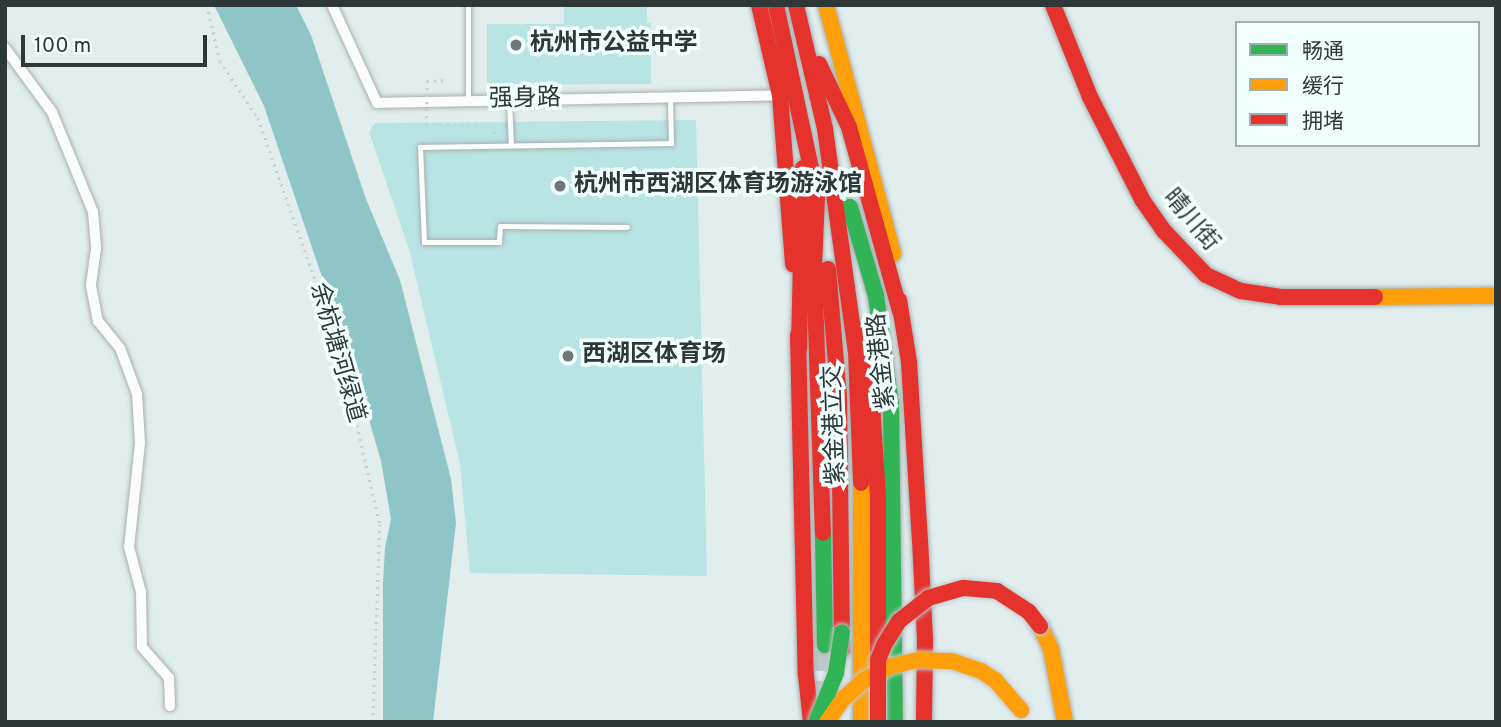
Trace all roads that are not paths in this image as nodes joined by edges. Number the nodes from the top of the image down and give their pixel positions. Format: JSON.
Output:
{"nodes":[{"id":1,"x":332,"y":5,"type":"edge"},
{"id":2,"x":468,"y":5,"type":"edge"},
{"id":3,"x":759,"y":5,"type":"edge"},
{"id":4,"x":776,"y":5,"type":"edge"},
{"id":5,"x":796,"y":5,"type":"edge"},
{"id":6,"x":826,"y":5,"type":"edge"},
{"id":7,"x":1053,"y":5,"type":"edge"},
{"id":8,"x":803,"y":29,"type":"junction"},
{"id":9,"x":5,"y":48,"type":"edge"},
{"id":10,"x":780,"y":95,"type":"junction"},
{"id":11,"x":670,"y":97,"type":"junction"},
{"id":12,"x":509,"y":100,"type":"junction"},
{"id":13,"x":468,"y":101,"type":"junction"},
{"id":14,"x":804,"y":124,"type":"junction"},
{"id":15,"x":825,"y":129,"type":"junction"},
{"id":16,"x":511,"y":145,"type":"junction"},
{"id":17,"x":817,"y":197,"type":"junction"},
{"id":18,"x":627,"y":227,"type":"dead end"},
{"id":19,"x":1496,"y":296,"type":"edge"},
{"id":20,"x":900,"y":311,"type":"junction"},
{"id":21,"x":799,"y":348,"type":"junction"},
{"id":22,"x":879,"y":363,"type":"junction"},
{"id":23,"x":842,"y":632,"type":"junction"},
{"id":24,"x":825,"y":645,"type":"tunnel mouth"},
{"id":25,"x":878,"y":660,"type":"junction"},
{"id":26,"x":170,"y":706,"type":"dead end"},
{"id":27,"x":813,"y":722,"type":"edge"},
{"id":28,"x":827,"y":722,"type":"edge"},
{"id":29,"x":844,"y":722,"type":"edge"},
{"id":30,"x":861,"y":722,"type":"edge"},
{"id":31,"x":878,"y":722,"type":"edge"},
{"id":32,"x":895,"y":722,"type":"edge"},
{"id":33,"x":924,"y":722,"type":"edge"},
{"id":34,"x":1027,"y":722,"type":"edge"},
{"id":35,"x":1065,"y":722,"type":"edge"}],
"edges":[{"from":1,"to":13,"type":"street","name":"强身路"},
{"from":2,"to":13,"type":"lane"},
{"from":3,"to":10,"type":"main road"},
{"from":4,"to":14,"type":"main road"},
{"from":5,"to":8,"type":"main road"},
{"from":6,"to":20,"type":"main road","name":"紫金港路"},
{"from":7,"to":19,"type":"main road","name":"晴川街"},
{"from":8,"to":15,"type":"main road"},
{"from":8,"to":20,"type":"main road"},
{"from":9,"to":26,"type":"street"},
{"from":10,"to":11,"type":"street","name":"强身路"},
{"from":10,"to":21,"type":"main road"},
{"from":11,"to":12,"type":"street","name":"强身路"},
{"from":11,"to":16,"type":"lane"},
{"from":12,"to":13,"type":"street","name":"强身路"},
{"from":12,"to":16,"type":"lane"},
{"from":14,"to":17,"type":"main road"},
{"from":14,"to":21,"type":"main road"},
{"from":15,"to":22,"type":"main road"},
{"from":15,"to":30,"type":"main road","name":"紫金港立交"},
{"from":16,"to":18,"type":"lane"},
{"from":17,"to":23,"type":"main road","name":"紫金港立交"},
{"from":17,"to":24,"type":"main road"},
{"from":20,"to":33,"type":"main road","name":"紫金港路"},
{"from":21,"to":27,"type":"main road"},
{"from":22,"to":25,"type":"main road"},
{"from":22,"to":32,"type":"main road","bridge":true},
{"from":23,"to":27,"type":"main road","bridge":true},
{"from":23,"to":29,"type":"main road","name":"紫金港立交","bridge":true},
{"from":25,"to":31,"type":"main road","bridge":true},
{"from":25,"to":35,"type":"main road","bridge":true},
{"from":28,"to":34,"type":"main road","bridge":true}]}
